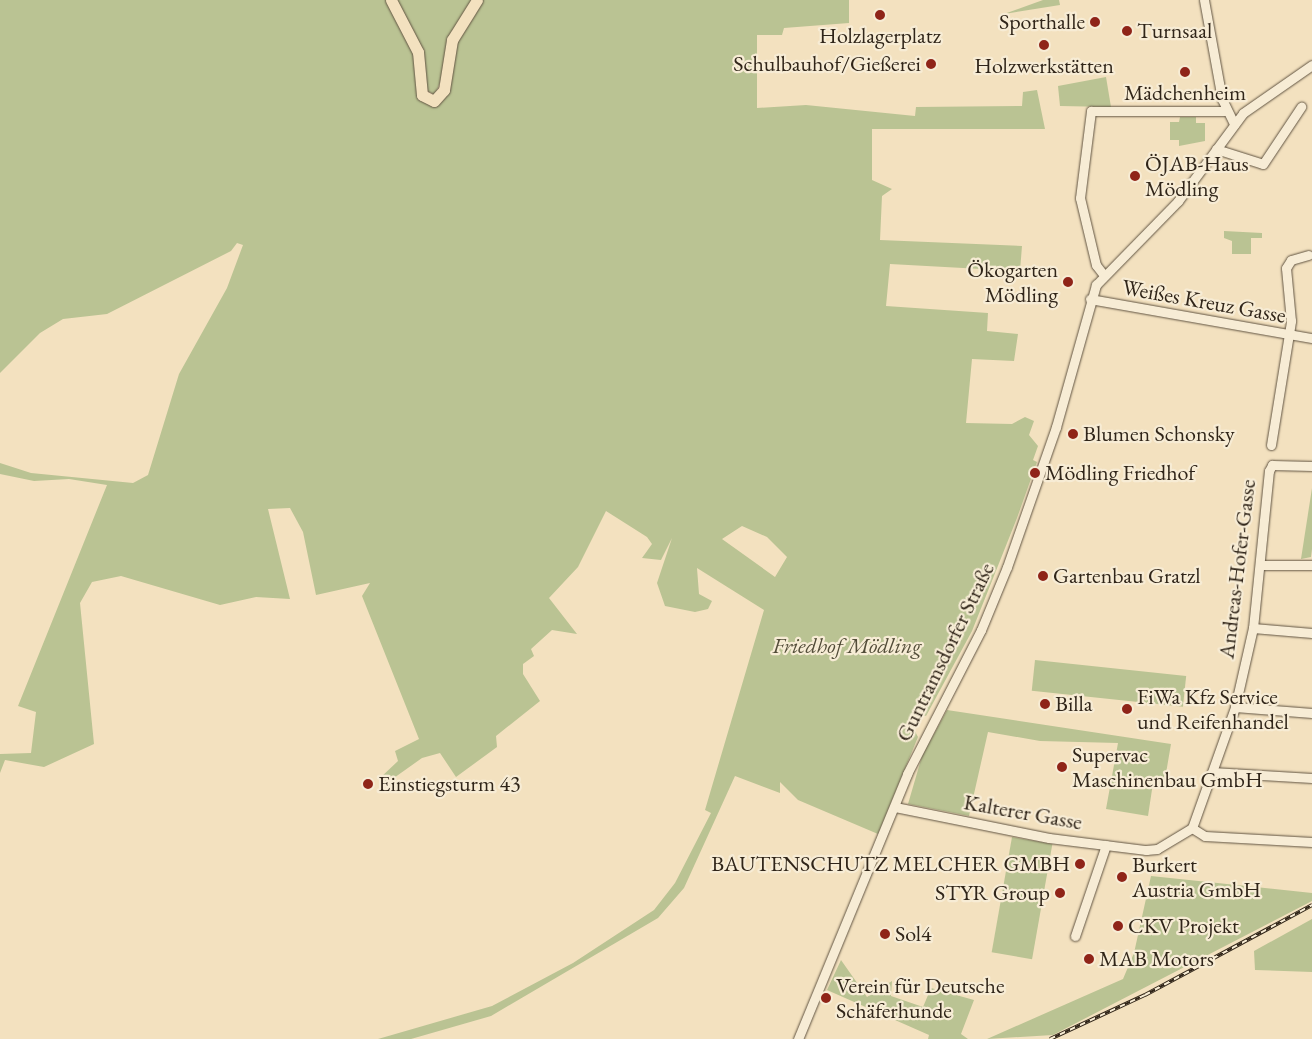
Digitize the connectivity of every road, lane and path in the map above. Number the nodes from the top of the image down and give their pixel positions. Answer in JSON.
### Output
{"nodes":[{"id":1,"x":391,"y":0,"type":"edge"},
{"id":2,"x":477,"y":0,"type":"edge"},
{"id":3,"x":1204,"y":0,"type":"edge"},
{"id":4,"x":1312,"y":66,"type":"edge"},
{"id":5,"x":1300,"y":106,"type":"dead end"},
{"id":6,"x":1225,"y":111,"type":"junction"},
{"id":7,"x":1234,"y":124,"type":"junction"},
{"id":8,"x":1216,"y":149,"type":"junction"},
{"id":9,"x":1308,"y":256,"type":"dead end"},
{"id":10,"x":1103,"y":274,"type":"junction"},
{"id":11,"x":1090,"y":299,"type":"junction"},
{"id":12,"x":1289,"y":336,"type":"junction"},
{"id":13,"x":1312,"y":338,"type":"edge"},
{"id":14,"x":1271,"y":446,"type":"dead end"},
{"id":15,"x":1312,"y":466,"type":"edge"},
{"id":16,"x":1261,"y":565,"type":"junction"},
{"id":17,"x":1312,"y":565,"type":"edge"},
{"id":18,"x":1253,"y":628,"type":"junction"},
{"id":19,"x":1312,"y":634,"type":"edge"},
{"id":20,"x":1235,"y":707,"type":"junction"},
{"id":21,"x":1312,"y":713,"type":"edge"},
{"id":22,"x":1212,"y":772,"type":"junction"},
{"id":23,"x":1312,"y":778,"type":"edge"},
{"id":24,"x":894,"y":807,"type":"junction"},
{"id":25,"x":1192,"y":828,"type":"junction"},
{"id":26,"x":1312,"y":842,"type":"edge"},
{"id":27,"x":1106,"y":845,"type":"junction"},
{"id":28,"x":1075,"y":936,"type":"dead end"},
{"id":29,"x":798,"y":1039,"type":"edge"}],
"edges":[{"from":1,"to":2,"type":"main road"},
{"from":3,"to":6,"type":"street"},
{"from":4,"to":7,"type":"street","name":"Guntramsdorfer Straße"},
{"from":5,"to":8,"type":"street"},
{"from":6,"to":7,"type":"street"},
{"from":6,"to":10,"type":"street"},
{"from":7,"to":8,"type":"street","name":"Guntramsdorfer Straße"},
{"from":8,"to":10,"type":"street","name":"Guntramsdorfer Straße"},
{"from":9,"to":12,"type":"street"},
{"from":10,"to":11,"type":"street","name":"Guntramsdorfer Straße"},
{"from":11,"to":12,"type":"street","name":"Weißes Kreuz Gasse"},
{"from":11,"to":24,"type":"street","name":"Guntramsdorfer Straße"},
{"from":12,"to":13,"type":"street","name":"Weißes Kreuz Gasse"},
{"from":12,"to":14,"type":"street"},
{"from":15,"to":16,"type":"street","name":"Andreas-Hofer-Gasse"},
{"from":16,"to":17,"type":"street"},
{"from":16,"to":18,"type":"street","name":"Andreas-Hofer-Gasse"},
{"from":18,"to":19,"type":"street"},
{"from":18,"to":20,"type":"street","name":"Andreas-Hofer-Gasse"},
{"from":20,"to":21,"type":"street"},
{"from":20,"to":22,"type":"street","name":"Andreas-Hofer-Gasse"},
{"from":22,"to":23,"type":"street"},
{"from":22,"to":25,"type":"street","name":"Andreas-Hofer-Gasse"},
{"from":24,"to":27,"type":"street","name":"Kalterer Gasse"},
{"from":24,"to":29,"type":"street","name":"Guntramsdorfer Straße"},
{"from":25,"to":26,"type":"street"},
{"from":25,"to":27,"type":"street","name":"Kalterer Gasse"},
{"from":27,"to":28,"type":"street"}]}
